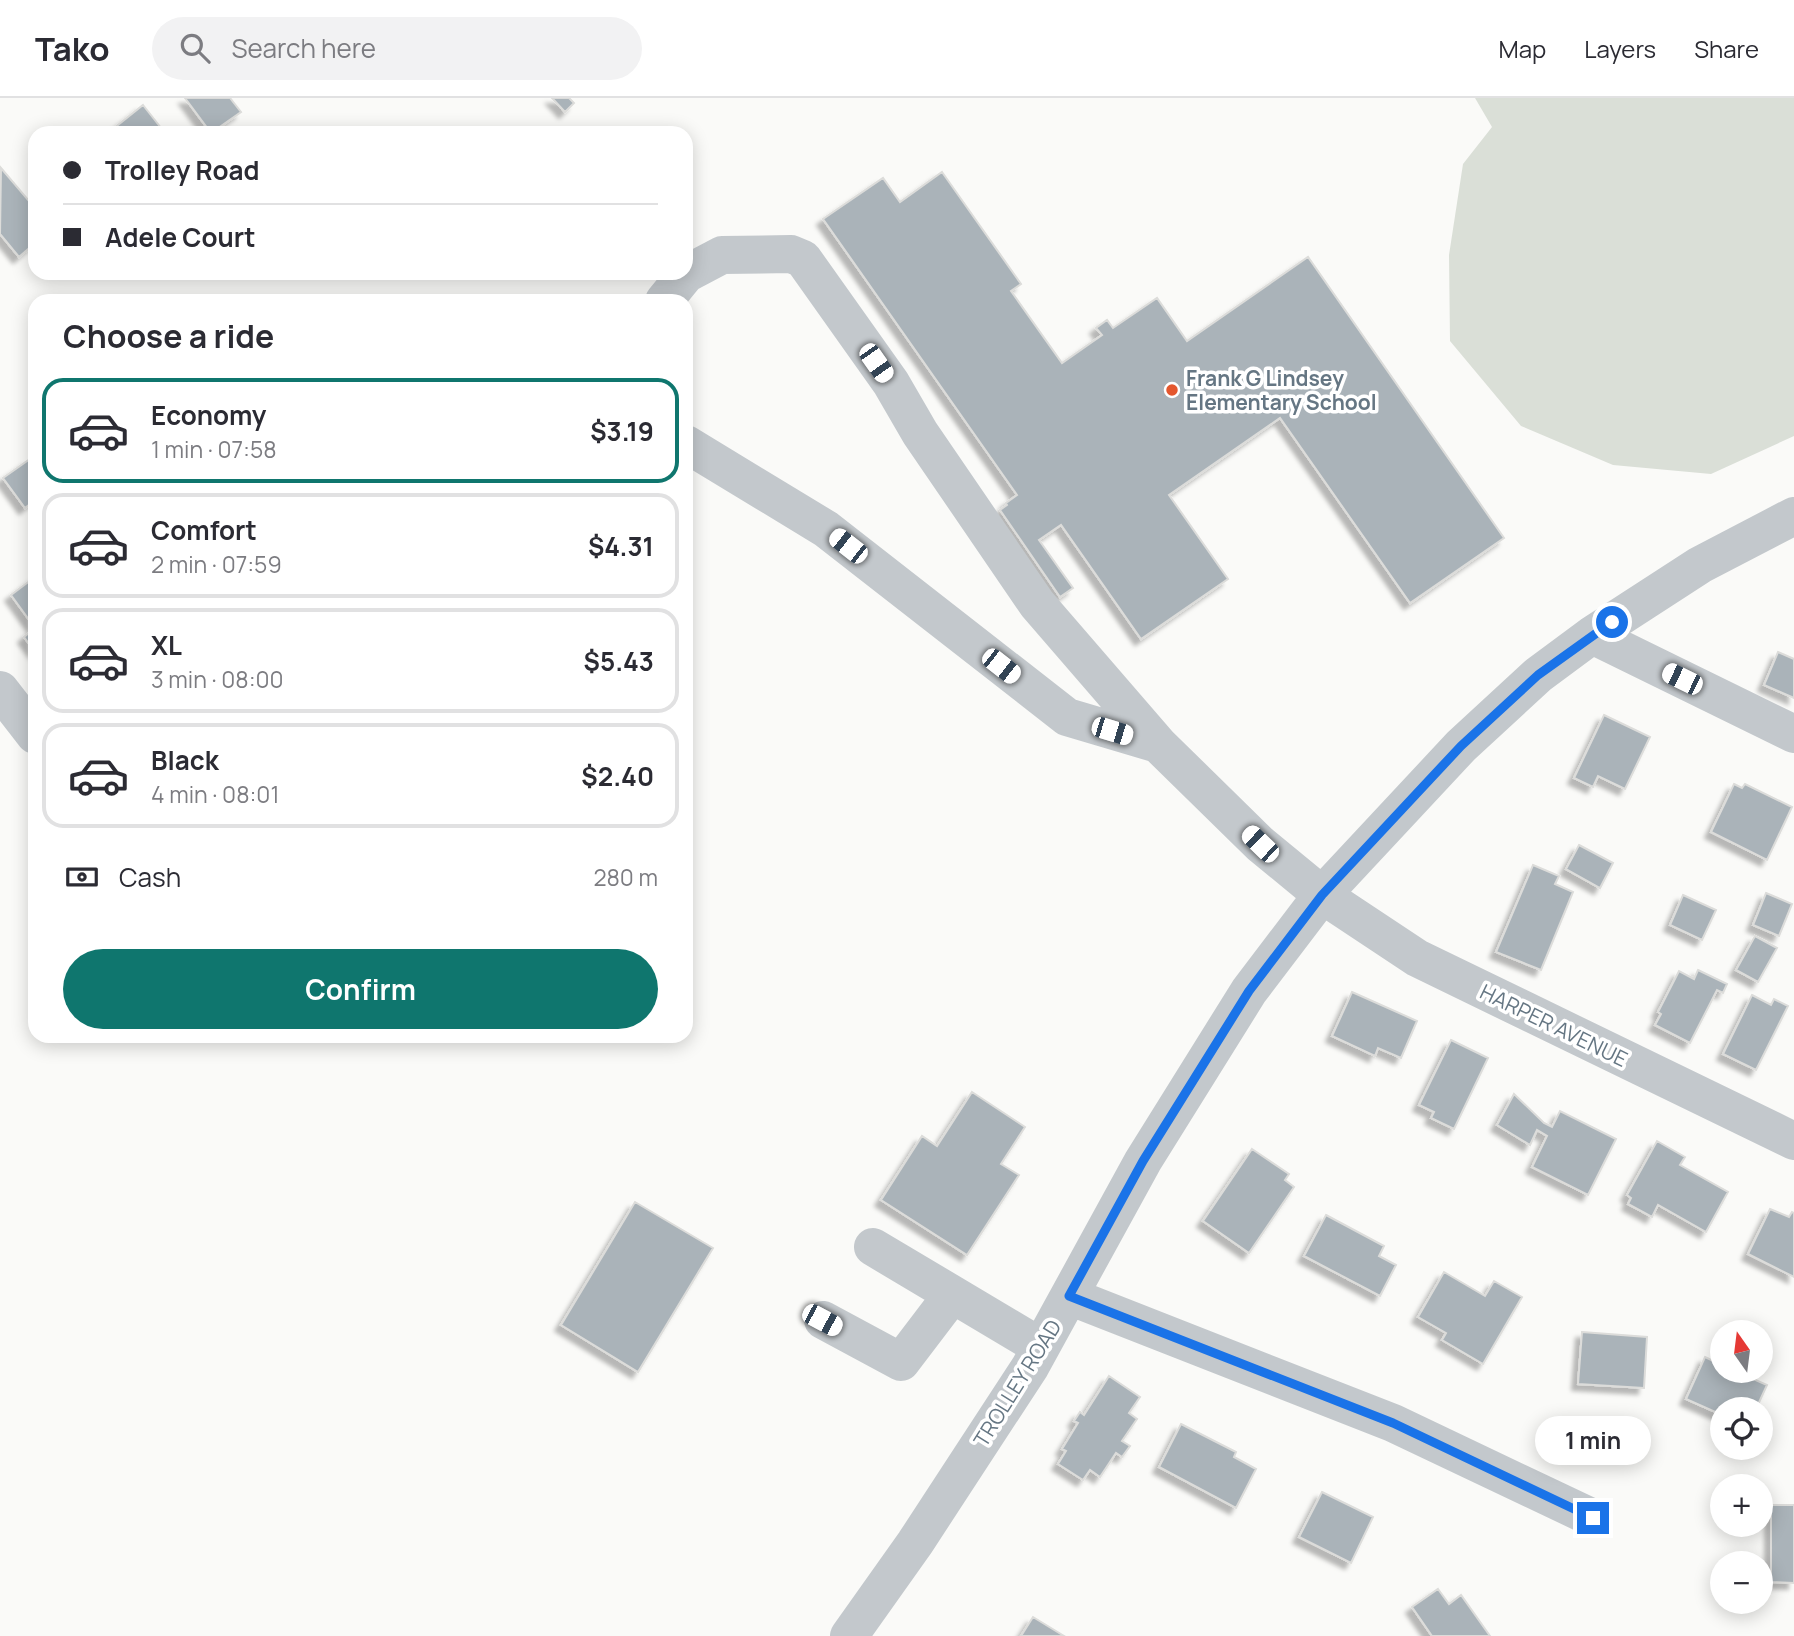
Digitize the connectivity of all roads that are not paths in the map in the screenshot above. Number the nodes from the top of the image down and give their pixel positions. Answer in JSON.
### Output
{"nodes":[{"id":1,"x":693,"y":271,"type":"edge"},
{"id":2,"x":682,"y":280,"type":"edge"},
{"id":3,"x":670,"y":294,"type":"edge"},
{"id":4,"x":693,"y":448,"type":"edge"},
{"id":5,"x":1794,"y":516,"type":"edge"},
{"id":6,"x":1592,"y":635,"type":"junction"},
{"id":7,"x":0,"y":690,"type":"edge"},
{"id":8,"x":28,"y":726,"type":"edge"},
{"id":9,"x":1794,"y":734,"type":"edge"},
{"id":10,"x":1158,"y":744,"type":"junction"},
{"id":11,"x":1322,"y":895,"type":"junction"},
{"id":12,"x":1794,"y":1142,"type":"edge"},
{"id":13,"x":873,"y":1247,"type":"dead end"},
{"id":14,"x":952,"y":1295,"type":"junction"},
{"id":15,"x":1069,"y":1296,"type":"junction"},
{"id":16,"x":822,"y":1320,"type":"dead end"},
{"id":17,"x":1041,"y":1348,"type":"junction"},
{"id":18,"x":1593,"y":1518,"type":"dead end"},
{"id":19,"x":849,"y":1636,"type":"edge"}],
"edges":[{"from":1,"to":10,"type":"street","name":"HARPER AVENUE"},
{"from":2,"to":3,"type":"street","name":"HARPER AVENUE"},
{"from":4,"to":10,"type":"street"},
{"from":5,"to":6,"type":"street","name":"TROLLEY ROAD"},
{"from":6,"to":9,"type":"street"},
{"from":6,"to":11,"type":"street","name":"TROLLEY ROAD"},
{"from":7,"to":8,"type":"street"},
{"from":10,"to":11,"type":"street","name":"HARPER AVENUE"},
{"from":11,"to":12,"type":"street","name":"HARPER AVENUE"},
{"from":11,"to":15,"type":"street","name":"TROLLEY ROAD"},
{"from":13,"to":14,"type":"street"},
{"from":14,"to":16,"type":"street"},
{"from":14,"to":17,"type":"street"},
{"from":15,"to":17,"type":"street","name":"TROLLEY ROAD"},
{"from":15,"to":18,"type":"street"},
{"from":17,"to":19,"type":"street","name":"TROLLEY ROAD"}]}
